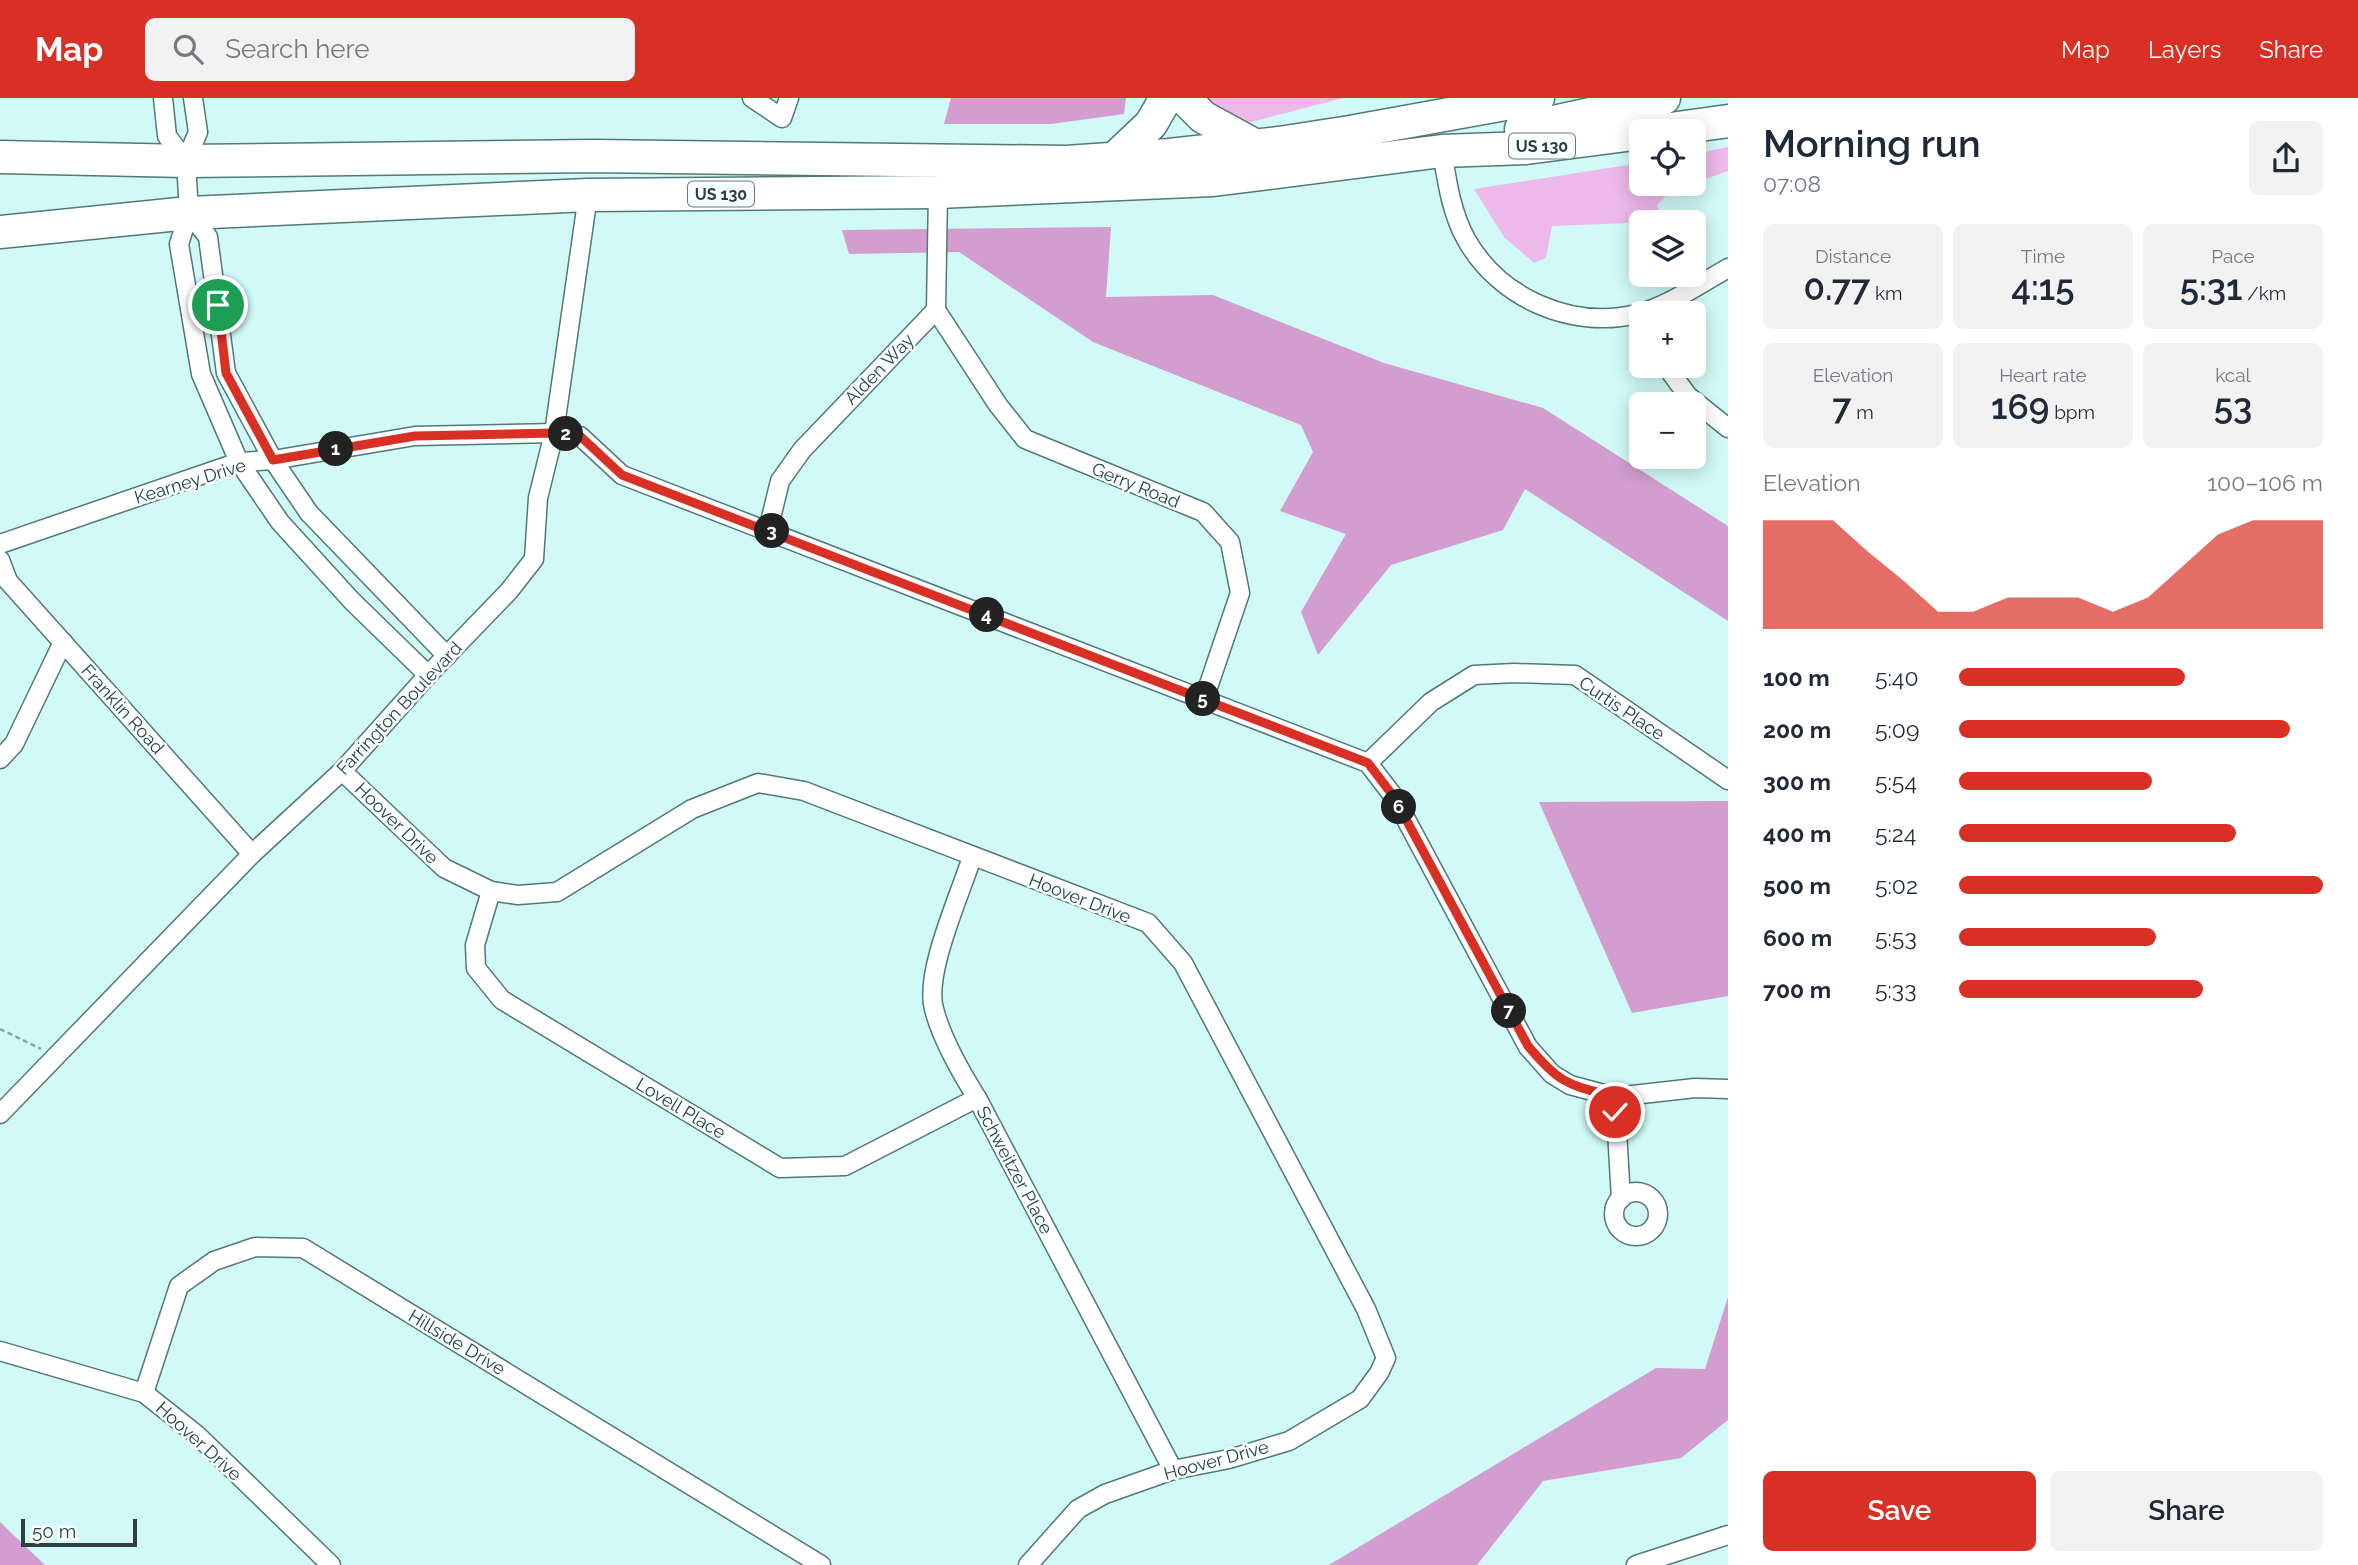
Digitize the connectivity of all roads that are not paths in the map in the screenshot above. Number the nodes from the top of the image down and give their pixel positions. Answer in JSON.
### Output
{"nodes":[{"id":1,"x":163,"y":98,"type":"edge"},
{"id":2,"x":193,"y":98,"type":"edge"},
{"id":3,"x":752,"y":98,"type":"edge"},
{"id":4,"x":789,"y":98,"type":"edge"},
{"id":5,"x":1166,"y":98,"type":"edge"},
{"id":6,"x":1184,"y":98,"type":"edge"},
{"id":7,"x":1463,"y":98,"type":"edge"},
{"id":8,"x":1538,"y":98,"type":"edge"},
{"id":9,"x":1664,"y":98,"type":"edge"},
{"id":10,"x":1728,"y":121,"type":"edge"},
{"id":11,"x":1706,"y":124,"type":"edge"},
{"id":12,"x":1629,"y":135,"type":"edge"},
{"id":13,"x":1268,"y":144,"type":"junction"},
{"id":14,"x":1441,"y":151,"type":"junction"},
{"id":15,"x":0,"y":157,"type":"edge"},
{"id":16,"x":1114,"y":159,"type":"junction"},
{"id":17,"x":186,"y":160,"type":"junction"},
{"id":18,"x":938,"y":192,"type":"junction"},
{"id":19,"x":588,"y":195,"type":"junction"},
{"id":20,"x":189,"y":213,"type":"junction"},
{"id":21,"x":0,"y":232,"type":"edge"},
{"id":22,"x":1728,"y":268,"type":"edge"},
{"id":23,"x":1668,"y":301,"type":"edge"},
{"id":24,"x":936,"y":310,"type":"junction"},
{"id":25,"x":1629,"y":317,"type":"edge"},
{"id":26,"x":1675,"y":378,"type":"edge"},
{"id":27,"x":1728,"y":428,"type":"edge"},
{"id":28,"x":554,"y":433,"type":"junction"},
{"id":29,"x":273,"y":460,"type":"junction"},
{"id":30,"x":239,"y":462,"type":"junction"},
{"id":31,"x":768,"y":530,"type":"junction"},
{"id":32,"x":0,"y":544,"type":"edge"},
{"id":33,"x":0,"y":560,"type":"edge"},
{"id":34,"x":63,"y":642,"type":"junction"},
{"id":35,"x":447,"y":656,"type":"junction"},
{"id":36,"x":428,"y":675,"type":"junction"},
{"id":37,"x":1204,"y":699,"type":"junction"},
{"id":38,"x":0,"y":759,"type":"edge"},
{"id":39,"x":1368,"y":763,"type":"junction"},
{"id":40,"x":342,"y":771,"type":"junction"},
{"id":41,"x":1728,"y":780,"type":"edge"},
{"id":42,"x":252,"y":854,"type":"junction"},
{"id":43,"x":972,"y":857,"type":"junction"},
{"id":44,"x":491,"y":891,"type":"junction"},
{"id":45,"x":1728,"y":1089,"type":"edge"},
{"id":46,"x":1615,"y":1097,"type":"junction"},
{"id":47,"x":976,"y":1098,"type":"junction"},
{"id":48,"x":0,"y":1114,"type":"edge"},
{"id":49,"x":1621,"y":1199,"type":"dead end"},
{"id":50,"x":0,"y":1351,"type":"edge"},
{"id":51,"x":144,"y":1392,"type":"junction"},
{"id":52,"x":1173,"y":1470,"type":"junction"},
{"id":53,"x":1728,"y":1535,"type":"edge"},
{"id":54,"x":331,"y":1565,"type":"edge"},
{"id":55,"x":821,"y":1565,"type":"edge"},
{"id":56,"x":1028,"y":1565,"type":"edge"},
{"id":57,"x":1636,"y":1565,"type":"edge"}],
"edges":[{"from":1,"to":17,"type":"street"},
{"from":2,"to":17,"type":"street"},
{"from":3,"to":4,"type":"street"},
{"from":5,"to":16,"type":"highway"},
{"from":6,"to":13,"type":"highway"},
{"from":7,"to":13,"type":"highway","number":"US 130"},
{"from":8,"to":13,"type":"highway"},
{"from":9,"to":14,"type":"highway"},
{"from":10,"to":11,"type":"highway"},
{"from":12,"to":14,"type":"highway","number":"US 130"},
{"from":13,"to":16,"type":"highway","number":"US 130"},
{"from":14,"to":18,"type":"highway","number":"US 130"},
{"from":14,"to":25,"type":"street"},
{"from":15,"to":17,"type":"highway","number":"US 130"},
{"from":16,"to":17,"type":"highway","number":"US 130"},
{"from":17,"to":20,"type":"street"},
{"from":18,"to":19,"type":"highway","number":"US 130"},
{"from":18,"to":24,"type":"street"},
{"from":19,"to":20,"type":"highway","number":"US 130"},
{"from":19,"to":28,"type":"street","name":"Farrington Boulevard"},
{"from":20,"to":21,"type":"highway","number":"US 130"},
{"from":20,"to":29,"type":"street"},
{"from":20,"to":30,"type":"street"},
{"from":22,"to":23,"type":"street"},
{"from":24,"to":31,"type":"street","name":"Alden Way"},
{"from":24,"to":37,"type":"street","name":"Gerry Road"},
{"from":26,"to":27,"type":"street"},
{"from":28,"to":29,"type":"street","name":"Kearney Drive"},
{"from":28,"to":31,"type":"street","name":"Kearney Drive"},
{"from":28,"to":35,"type":"street","name":"Farrington Boulevard"},
{"from":29,"to":30,"type":"street","name":"Kearney Drive"},
{"from":29,"to":35,"type":"street"},
{"from":30,"to":32,"type":"street","name":"Kearney Drive"},
{"from":30,"to":36,"type":"street"},
{"from":31,"to":37,"type":"street","name":"Kearney Drive"},
{"from":33,"to":34,"type":"street","name":"Franklin Road"},
{"from":34,"to":38,"type":"street"},
{"from":34,"to":42,"type":"street","name":"Franklin Road"},
{"from":35,"to":36,"type":"street","name":"Farrington Boulevard"},
{"from":36,"to":40,"type":"street","name":"Farrington Boulevard"},
{"from":37,"to":39,"type":"street","name":"Kearney Drive"},
{"from":39,"to":41,"type":"street","name":"Curtis Place"},
{"from":39,"to":46,"type":"street"},
{"from":40,"to":42,"type":"street","name":"Farrington Boulevard"},
{"from":40,"to":44,"type":"street","name":"Hoover Drive"},
{"from":42,"to":48,"type":"street","name":"Farrington Boulevard"},
{"from":43,"to":44,"type":"street","name":"Hoover Drive"},
{"from":43,"to":47,"type":"street","name":"Schweitzer Place"},
{"from":43,"to":52,"type":"street","name":"Hoover Drive"},
{"from":44,"to":47,"type":"street","name":"Lovell Place"},
{"from":45,"to":46,"type":"street"},
{"from":46,"to":49,"type":"street"},
{"from":47,"to":52,"type":"street","name":"Schweitzer Place"},
{"from":50,"to":51,"type":"street","name":"Hoover Drive"},
{"from":51,"to":54,"type":"street","name":"Hoover Drive"},
{"from":51,"to":55,"type":"street","name":"Hillside Drive"},
{"from":52,"to":56,"type":"street","name":"Hoover Drive"},
{"from":53,"to":57,"type":"street"}]}
